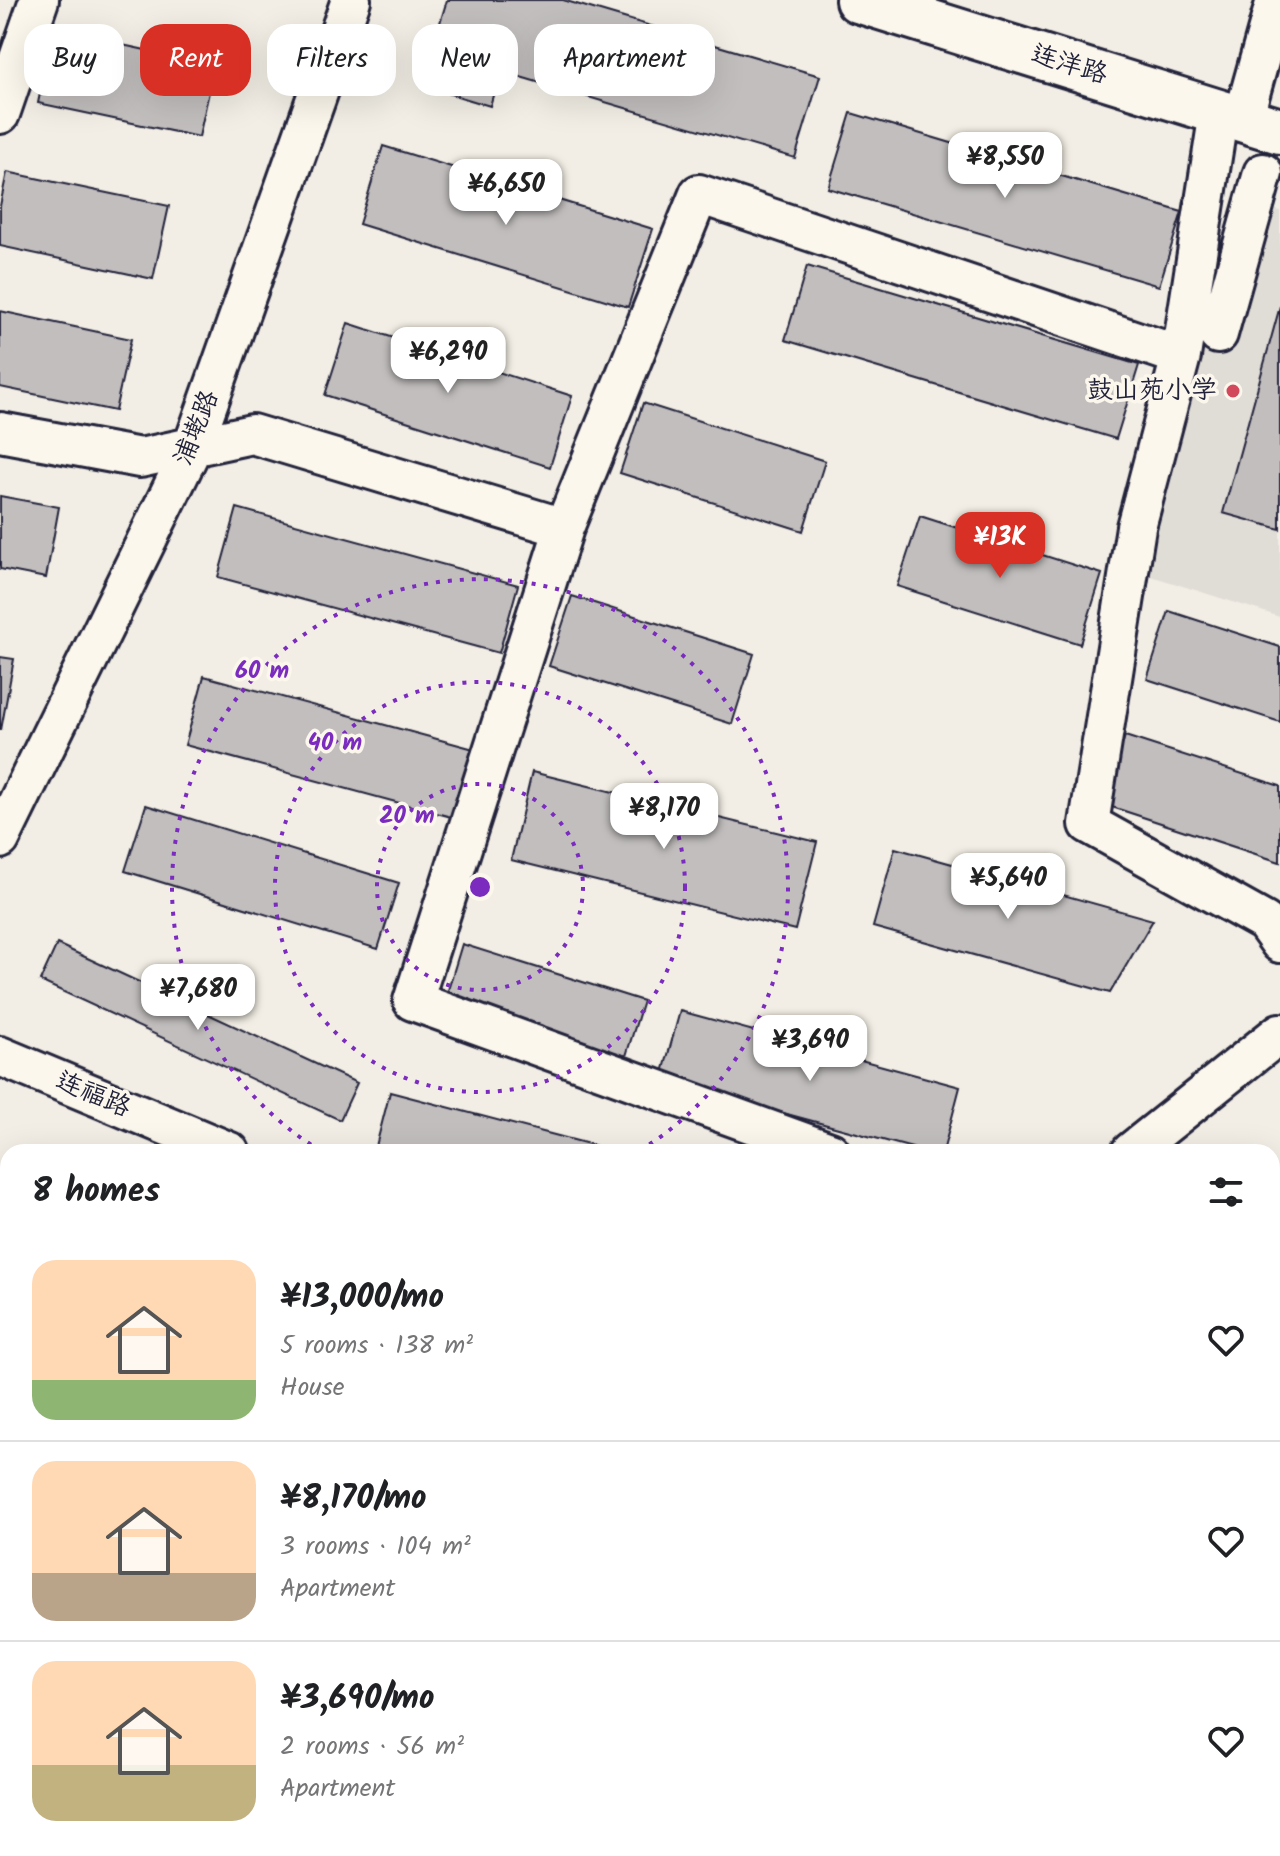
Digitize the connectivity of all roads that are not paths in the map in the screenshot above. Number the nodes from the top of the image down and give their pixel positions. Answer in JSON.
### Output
{"nodes":[{"id":1,"x":39,"y":0,"type":"edge"},
{"id":2,"x":351,"y":0,"type":"edge"},
{"id":3,"x":858,"y":0,"type":"edge"},
{"id":4,"x":1276,"y":0,"type":"edge"},
{"id":5,"x":0,"y":114,"type":"edge"},
{"id":6,"x":1247,"y":120,"type":"edge"},
{"id":7,"x":1263,"y":173,"type":"dead end"},
{"id":8,"x":1218,"y":334,"type":"dead end"},
{"id":9,"x":1181,"y":356,"type":"junction"},
{"id":10,"x":0,"y":432,"type":"edge"},
{"id":11,"x":193,"y":446,"type":"junction"},
{"id":12,"x":564,"y":528,"type":"junction"},
{"id":13,"x":0,"y":839,"type":"edge"},
{"id":14,"x":1280,"y":943,"type":"edge"},
{"id":15,"x":1280,"y":1033,"type":"edge"},
{"id":16,"x":0,"y":1056,"type":"edge"},
{"id":17,"x":211,"y":1144,"type":"edge"},
{"id":18,"x":808,"y":1144,"type":"edge"},
{"id":19,"x":1141,"y":1144,"type":"edge"}],
"edges":[{"from":1,"to":5,"type":"street"},
{"from":2,"to":11,"type":"street","name":"浦墘路"},
{"from":3,"to":6,"type":"main road","name":"连洋路"},
{"from":4,"to":6,"type":"street"},
{"from":6,"to":9,"type":"street"},
{"from":7,"to":8,"type":"street"},
{"from":9,"to":12,"type":"street"},
{"from":9,"to":14,"type":"street"},
{"from":10,"to":11,"type":"street"},
{"from":11,"to":12,"type":"street"},
{"from":11,"to":13,"type":"street","name":"浦墘路"},
{"from":12,"to":18,"type":"street"},
{"from":15,"to":19,"type":"street"},
{"from":16,"to":17,"type":"street","name":"连福路"}]}
